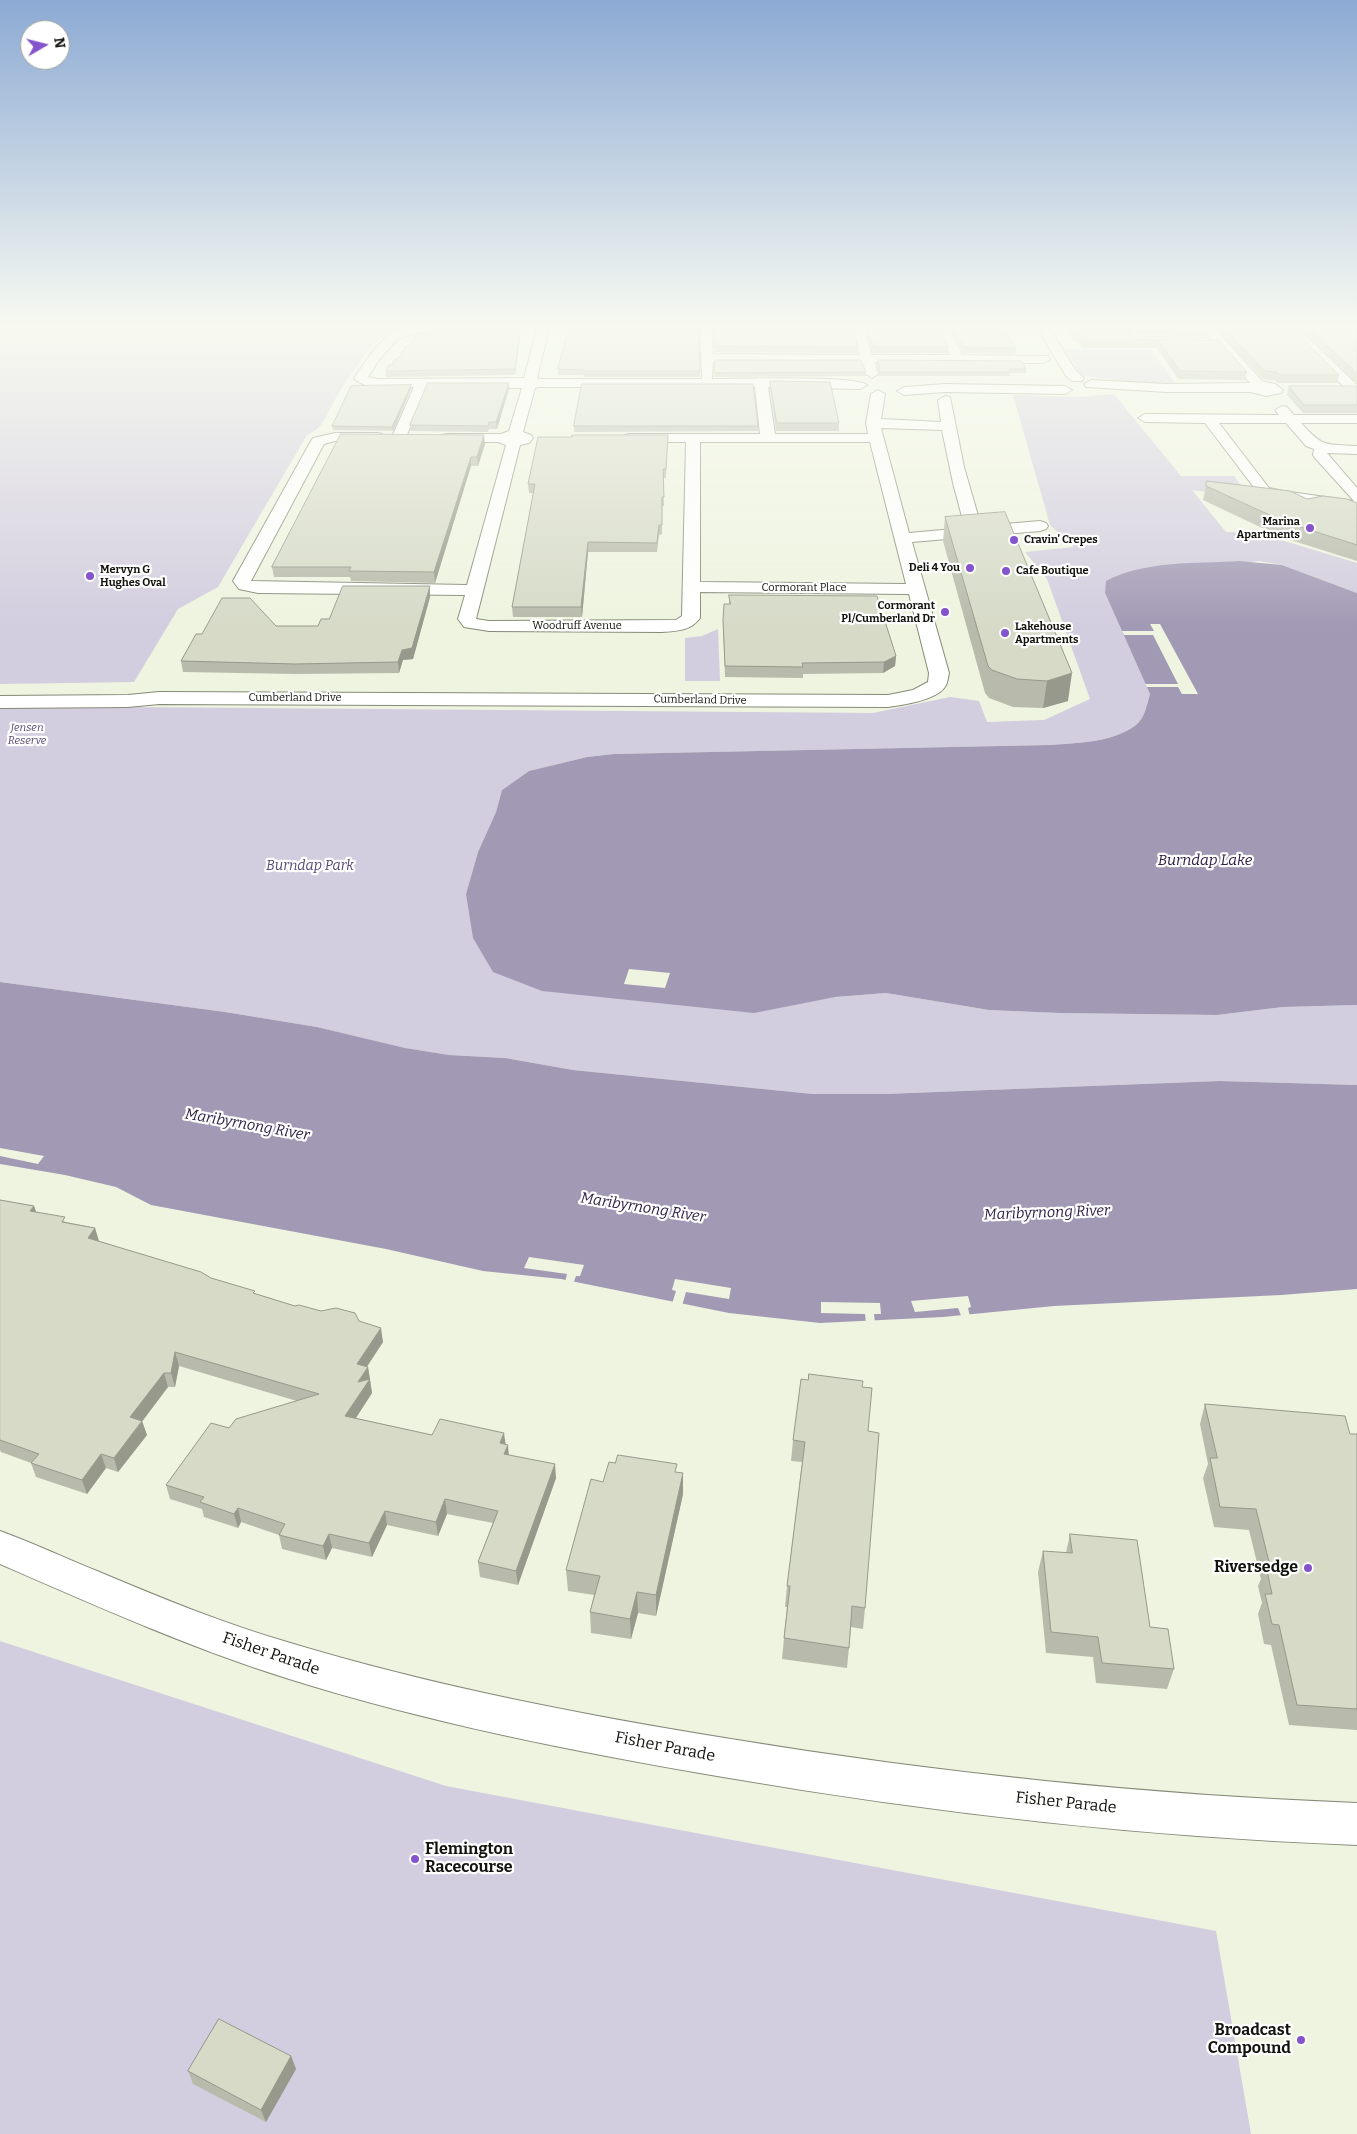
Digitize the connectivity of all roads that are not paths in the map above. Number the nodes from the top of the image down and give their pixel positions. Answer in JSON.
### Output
{"nodes":[{"id":1,"x":403,"y":429,"type":"edge"},
{"id":2,"x":521,"y":429,"type":"edge"},
{"id":3,"x":767,"y":429,"type":"edge"},
{"id":4,"x":910,"y":429,"type":"edge"},
{"id":5,"x":949,"y":429,"type":"edge"},
{"id":6,"x":1217,"y":429,"type":"edge"},
{"id":7,"x":1298,"y":429,"type":"edge"},
{"id":8,"x":874,"y":431,"type":"junction"},
{"id":9,"x":399,"y":438,"type":"junction"},
{"id":10,"x":418,"y":438,"type":"edge"},
{"id":11,"x":436,"y":438,"type":"edge"},
{"id":12,"x":519,"y":438,"type":"junction"},
{"id":13,"x":614,"y":438,"type":"edge"},
{"id":14,"x":693,"y":438,"type":"junction"},
{"id":15,"x":768,"y":438,"type":"junction"},
{"id":16,"x":1324,"y":448,"type":"junction"},
{"id":17,"x":1357,"y":450,"type":"edge"},
{"id":18,"x":1357,"y":497,"type":"edge"},
{"id":19,"x":1357,"y":506,"type":"edge"},
{"id":20,"x":1040,"y":526,"type":"dead end"},
{"id":21,"x":975,"y":532,"type":"junction"},
{"id":22,"x":903,"y":538,"type":"junction"},
{"id":23,"x":692,"y":587,"type":"junction"},
{"id":24,"x":916,"y":589,"type":"junction"},
{"id":25,"x":474,"y":590,"type":"junction"},
{"id":26,"x":0,"y":691,"type":"edge"},
{"id":27,"x":160,"y":698,"type":"junction"},
{"id":28,"x":0,"y":702,"type":"edge"},
{"id":29,"x":0,"y":1547,"type":"edge"},
{"id":30,"x":1357,"y":1824,"type":"edge"}],
"edges":[{"from":1,"to":9,"type":"street"},
{"from":2,"to":12,"type":"street","name":"Woodruff Avenue"},
{"from":3,"to":15,"type":"street"},
{"from":4,"to":8,"type":"street"},
{"from":5,"to":21,"type":"street"},
{"from":6,"to":19,"type":"street"},
{"from":7,"to":16,"type":"street"},
{"from":8,"to":15,"type":"street"},
{"from":8,"to":22,"type":"street","name":"Cumberland Drive"},
{"from":9,"to":10,"type":"street"},
{"from":9,"to":25,"type":"street"},
{"from":11,"to":12,"type":"street"},
{"from":12,"to":25,"type":"street","name":"Woodruff Avenue"},
{"from":13,"to":14,"type":"street"},
{"from":14,"to":15,"type":"street"},
{"from":14,"to":23,"type":"street","name":"Woodruff Avenue"},
{"from":16,"to":17,"type":"street"},
{"from":16,"to":18,"type":"street"},
{"from":20,"to":21,"type":"street"},
{"from":21,"to":22,"type":"street"},
{"from":22,"to":24,"type":"street","name":"Cumberland Drive"},
{"from":23,"to":24,"type":"street","name":"Cormorant Place"},
{"from":23,"to":25,"type":"street","name":"Woodruff Avenue"},
{"from":24,"to":27,"type":"street","name":"Cumberland Drive"},
{"from":26,"to":27,"type":"street","name":"Cumberland Drive"},
{"from":27,"to":28,"type":"street","name":"Cumberland Drive"},
{"from":29,"to":30,"type":"street","name":"Fisher Parade"}]}
